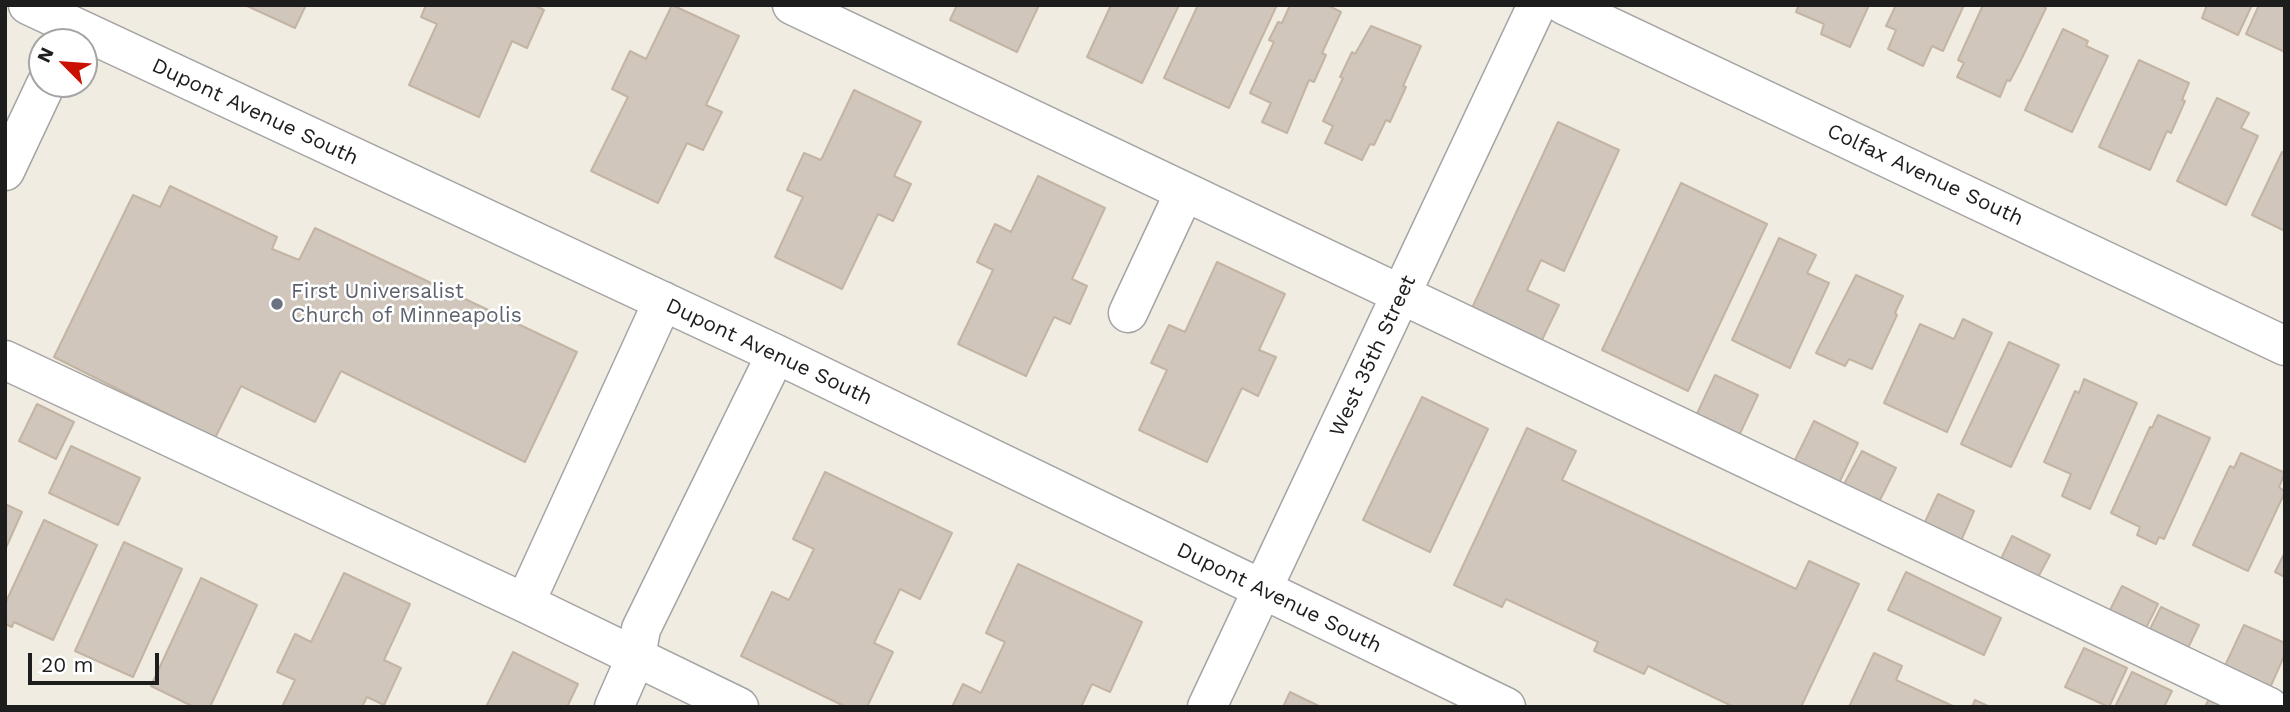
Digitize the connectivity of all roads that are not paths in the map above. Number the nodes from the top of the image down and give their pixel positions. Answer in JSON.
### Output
{"nodes":[{"id":1,"x":28,"y":5,"type":"edge"},
{"id":2,"x":792,"y":5,"type":"edge"},
{"id":3,"x":1537,"y":5,"type":"edge"},
{"id":4,"x":1564,"y":5,"type":"edge"},
{"id":5,"x":74,"y":25,"type":"edge"},
{"id":6,"x":39,"y":98,"type":"edge"},
{"id":7,"x":5,"y":171,"type":"edge"},
{"id":8,"x":1184,"y":193,"type":"junction"},
{"id":9,"x":1402,"y":294,"type":"junction"},
{"id":10,"x":663,"y":301,"type":"junction"},
{"id":11,"x":1128,"y":313,"type":"dead end"},
{"id":12,"x":2285,"y":345,"type":"edge"},
{"id":13,"x":776,"y":354,"type":"junction"},
{"id":14,"x":5,"y":360,"type":"edge"},
{"id":15,"x":1262,"y":590,"type":"junction"},
{"id":16,"x":525,"y":603,"type":"junction"},
{"id":17,"x":636,"y":657,"type":"junction"},
{"id":18,"x":614,"y":707,"type":"edge"},
{"id":19,"x":738,"y":707,"type":"edge"},
{"id":20,"x":1208,"y":707,"type":"edge"},
{"id":21,"x":1506,"y":707,"type":"edge"},
{"id":22,"x":2269,"y":707,"type":"edge"}],
"edges":[{"from":1,"to":5,"type":"street","name":"Dupont Avenue South"},
{"from":2,"to":8,"type":"street"},
{"from":3,"to":9,"type":"street","name":"West 35th Street"},
{"from":4,"to":12,"type":"street","name":"Colfax Avenue South"},
{"from":5,"to":10,"type":"street","name":"Dupont Avenue South"},
{"from":6,"to":7,"type":"street"},
{"from":8,"to":9,"type":"street"},
{"from":8,"to":11,"type":"street"},
{"from":9,"to":15,"type":"street","name":"West 35th Street"},
{"from":9,"to":22,"type":"street"},
{"from":10,"to":13,"type":"street","name":"Dupont Avenue South"},
{"from":10,"to":16,"type":"street"},
{"from":13,"to":15,"type":"street","name":"Dupont Avenue South"},
{"from":13,"to":17,"type":"street"},
{"from":14,"to":16,"type":"street"},
{"from":15,"to":20,"type":"street","name":"West 35th Street"},
{"from":15,"to":21,"type":"street","name":"Dupont Avenue South"},
{"from":16,"to":17,"type":"street"},
{"from":17,"to":18,"type":"street"},
{"from":17,"to":19,"type":"street"}]}
